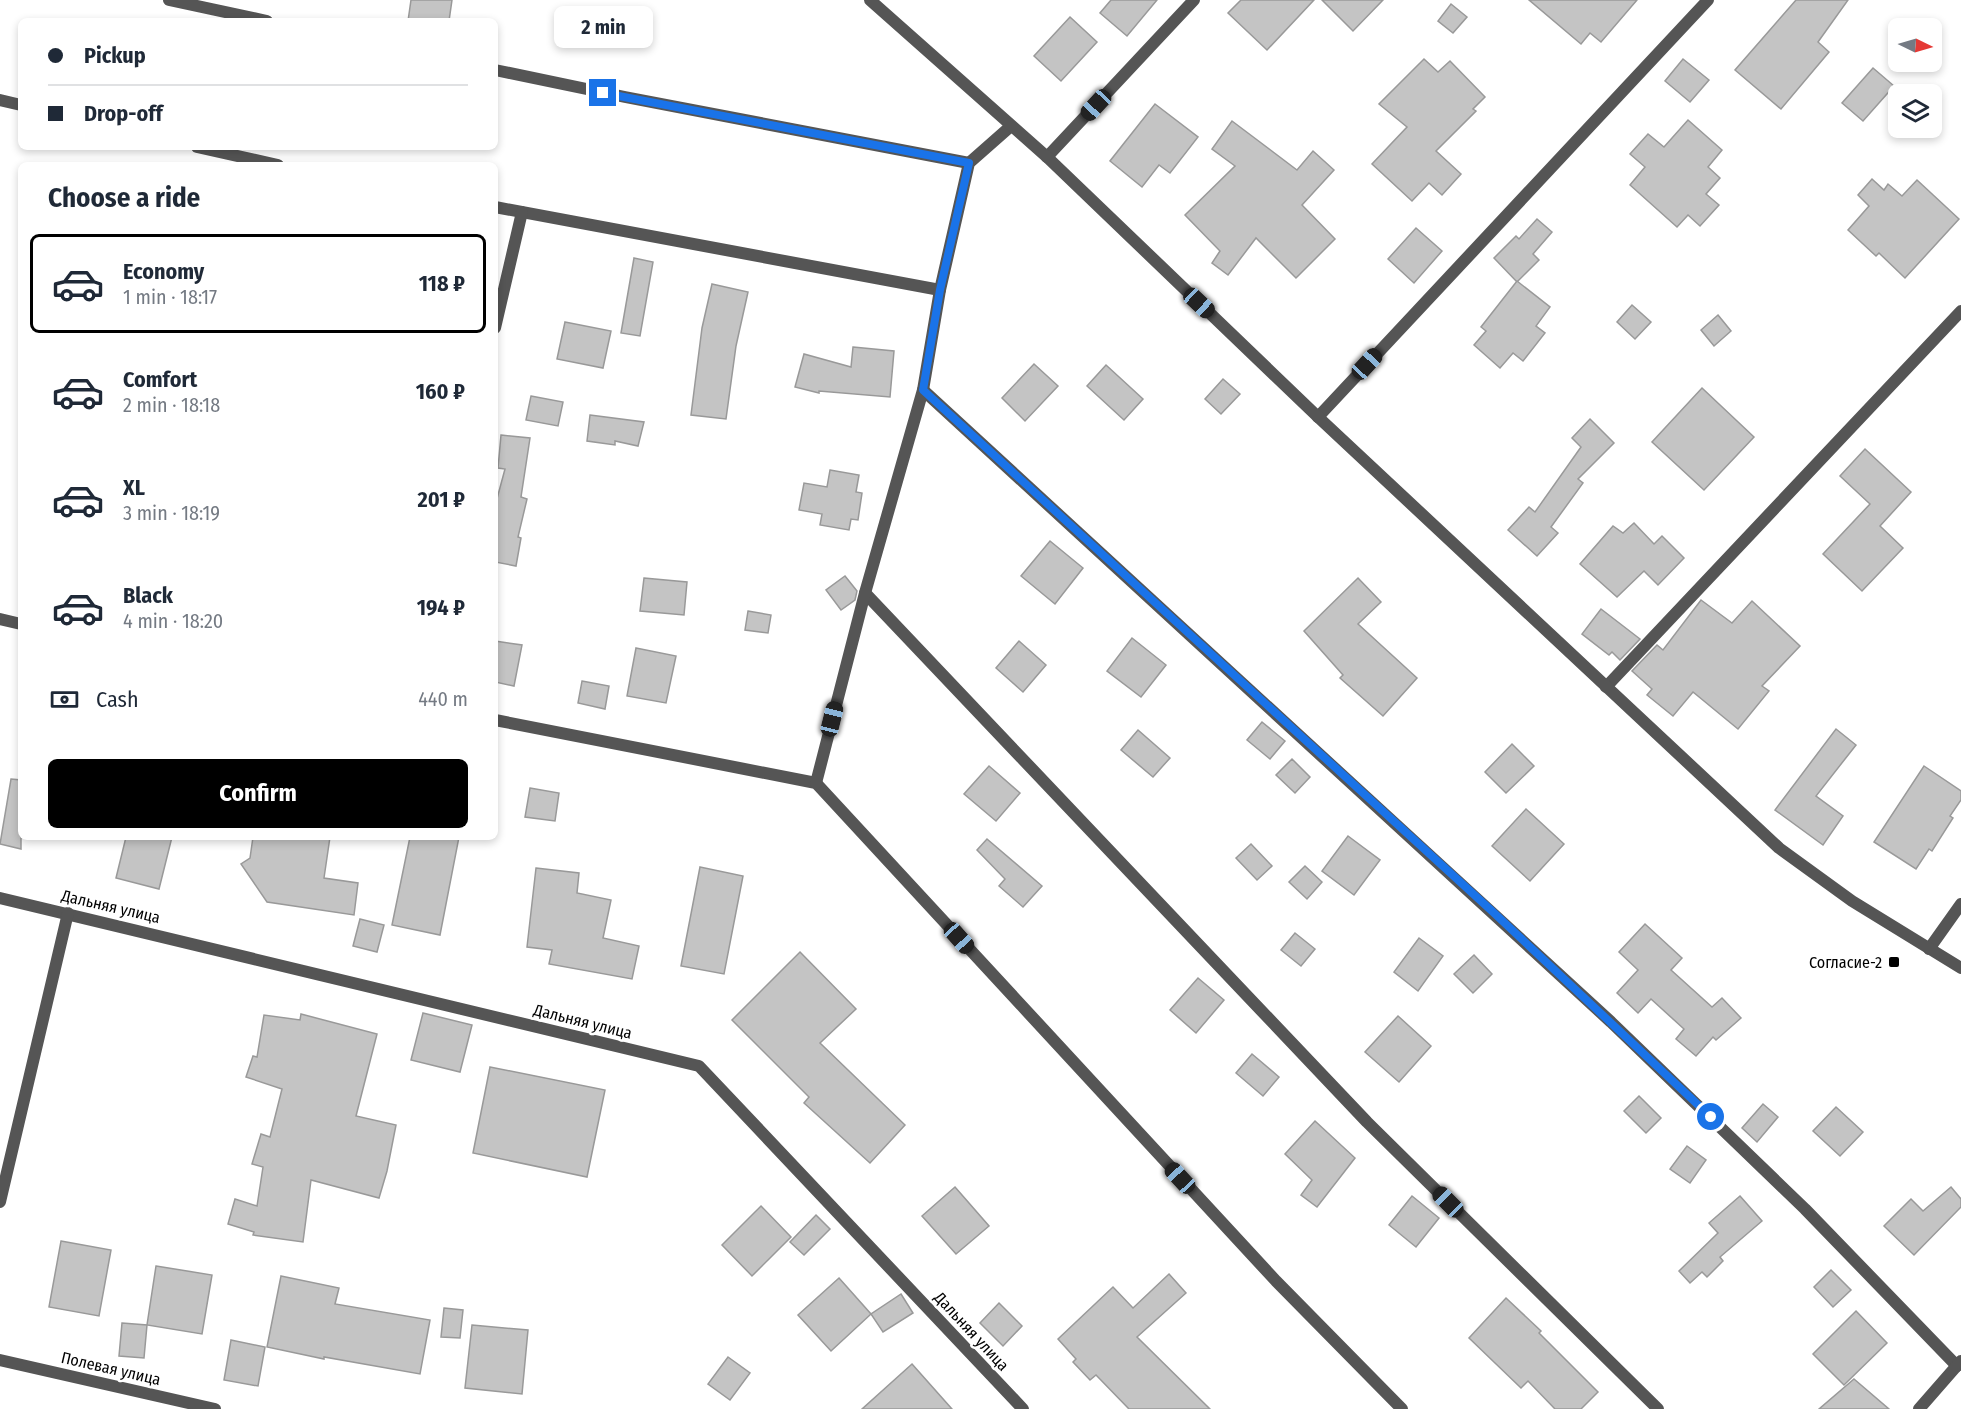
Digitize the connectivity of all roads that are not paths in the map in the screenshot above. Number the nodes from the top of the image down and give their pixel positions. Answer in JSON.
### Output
{"nodes":[{"id":1,"x":169,"y":0,"type":"edge"},
{"id":2,"x":870,"y":0,"type":"edge"},
{"id":3,"x":1194,"y":0,"type":"edge"},
{"id":4,"x":1708,"y":0,"type":"edge"},
{"id":5,"x":253,"y":18,"type":"edge"},
{"id":6,"x":498,"y":71,"type":"edge"},
{"id":7,"x":0,"y":100,"type":"edge"},
{"id":8,"x":18,"y":104,"type":"edge"},
{"id":9,"x":1011,"y":126,"type":"junction"},
{"id":10,"x":207,"y":150,"type":"edge"},
{"id":11,"x":1047,"y":157,"type":"junction"},
{"id":12,"x":249,"y":162,"type":"edge"},
{"id":13,"x":969,"y":163,"type":"junction"},
{"id":14,"x":498,"y":208,"type":"edge"},
{"id":15,"x":522,"y":212,"type":"junction"},
{"id":16,"x":940,"y":290,"type":"junction"},
{"id":17,"x":1961,"y":311,"type":"edge"},
{"id":18,"x":498,"y":315,"type":"edge"},
{"id":19,"x":923,"y":390,"type":"junction"},
{"id":20,"x":1318,"y":417,"type":"junction"},
{"id":21,"x":865,"y":593,"type":"junction"},
{"id":22,"x":0,"y":619,"type":"edge"},
{"id":23,"x":18,"y":623,"type":"edge"},
{"id":24,"x":1606,"y":687,"type":"junction"},
{"id":25,"x":498,"y":721,"type":"edge"},
{"id":26,"x":816,"y":783,"type":"junction"},
{"id":27,"x":0,"y":898,"type":"edge"},
{"id":28,"x":1961,"y":904,"type":"edge"},
{"id":29,"x":68,"y":913,"type":"junction"},
{"id":30,"x":1929,"y":949,"type":"junction"},
{"id":31,"x":1961,"y":968,"type":"edge"},
{"id":32,"x":0,"y":1202,"type":"edge"},
{"id":33,"x":0,"y":1359,"type":"edge"},
{"id":34,"x":1959,"y":1364,"type":"edge"},
{"id":35,"x":215,"y":1409,"type":"edge"},
{"id":36,"x":1023,"y":1409,"type":"edge"},
{"id":37,"x":1402,"y":1409,"type":"edge"},
{"id":38,"x":1658,"y":1409,"type":"edge"},
{"id":39,"x":1919,"y":1409,"type":"edge"}],
"edges":[{"from":1,"to":5,"type":"street"},
{"from":2,"to":9,"type":"street"},
{"from":3,"to":11,"type":"street"},
{"from":4,"to":20,"type":"street"},
{"from":6,"to":13,"type":"street"},
{"from":7,"to":8,"type":"street"},
{"from":9,"to":11,"type":"street"},
{"from":9,"to":13,"type":"street"},
{"from":10,"to":12,"type":"street"},
{"from":11,"to":20,"type":"street"},
{"from":13,"to":16,"type":"street"},
{"from":14,"to":15,"type":"street"},
{"from":15,"to":16,"type":"street"},
{"from":15,"to":18,"type":"street"},
{"from":16,"to":19,"type":"street"},
{"from":17,"to":24,"type":"street"},
{"from":19,"to":21,"type":"street"},
{"from":19,"to":34,"type":"street"},
{"from":20,"to":24,"type":"street"},
{"from":21,"to":26,"type":"street"},
{"from":21,"to":38,"type":"street"},
{"from":22,"to":23,"type":"street"},
{"from":24,"to":30,"type":"street"},
{"from":25,"to":26,"type":"street"},
{"from":26,"to":37,"type":"street"},
{"from":27,"to":29,"type":"street","name":"Дальняя улица"},
{"from":28,"to":30,"type":"street"},
{"from":29,"to":32,"type":"street"},
{"from":29,"to":36,"type":"street","name":"Дальняя улица"},
{"from":30,"to":31,"type":"street"},
{"from":33,"to":35,"type":"street","name":"Полевая улица"},
{"from":34,"to":39,"type":"street"}]}
